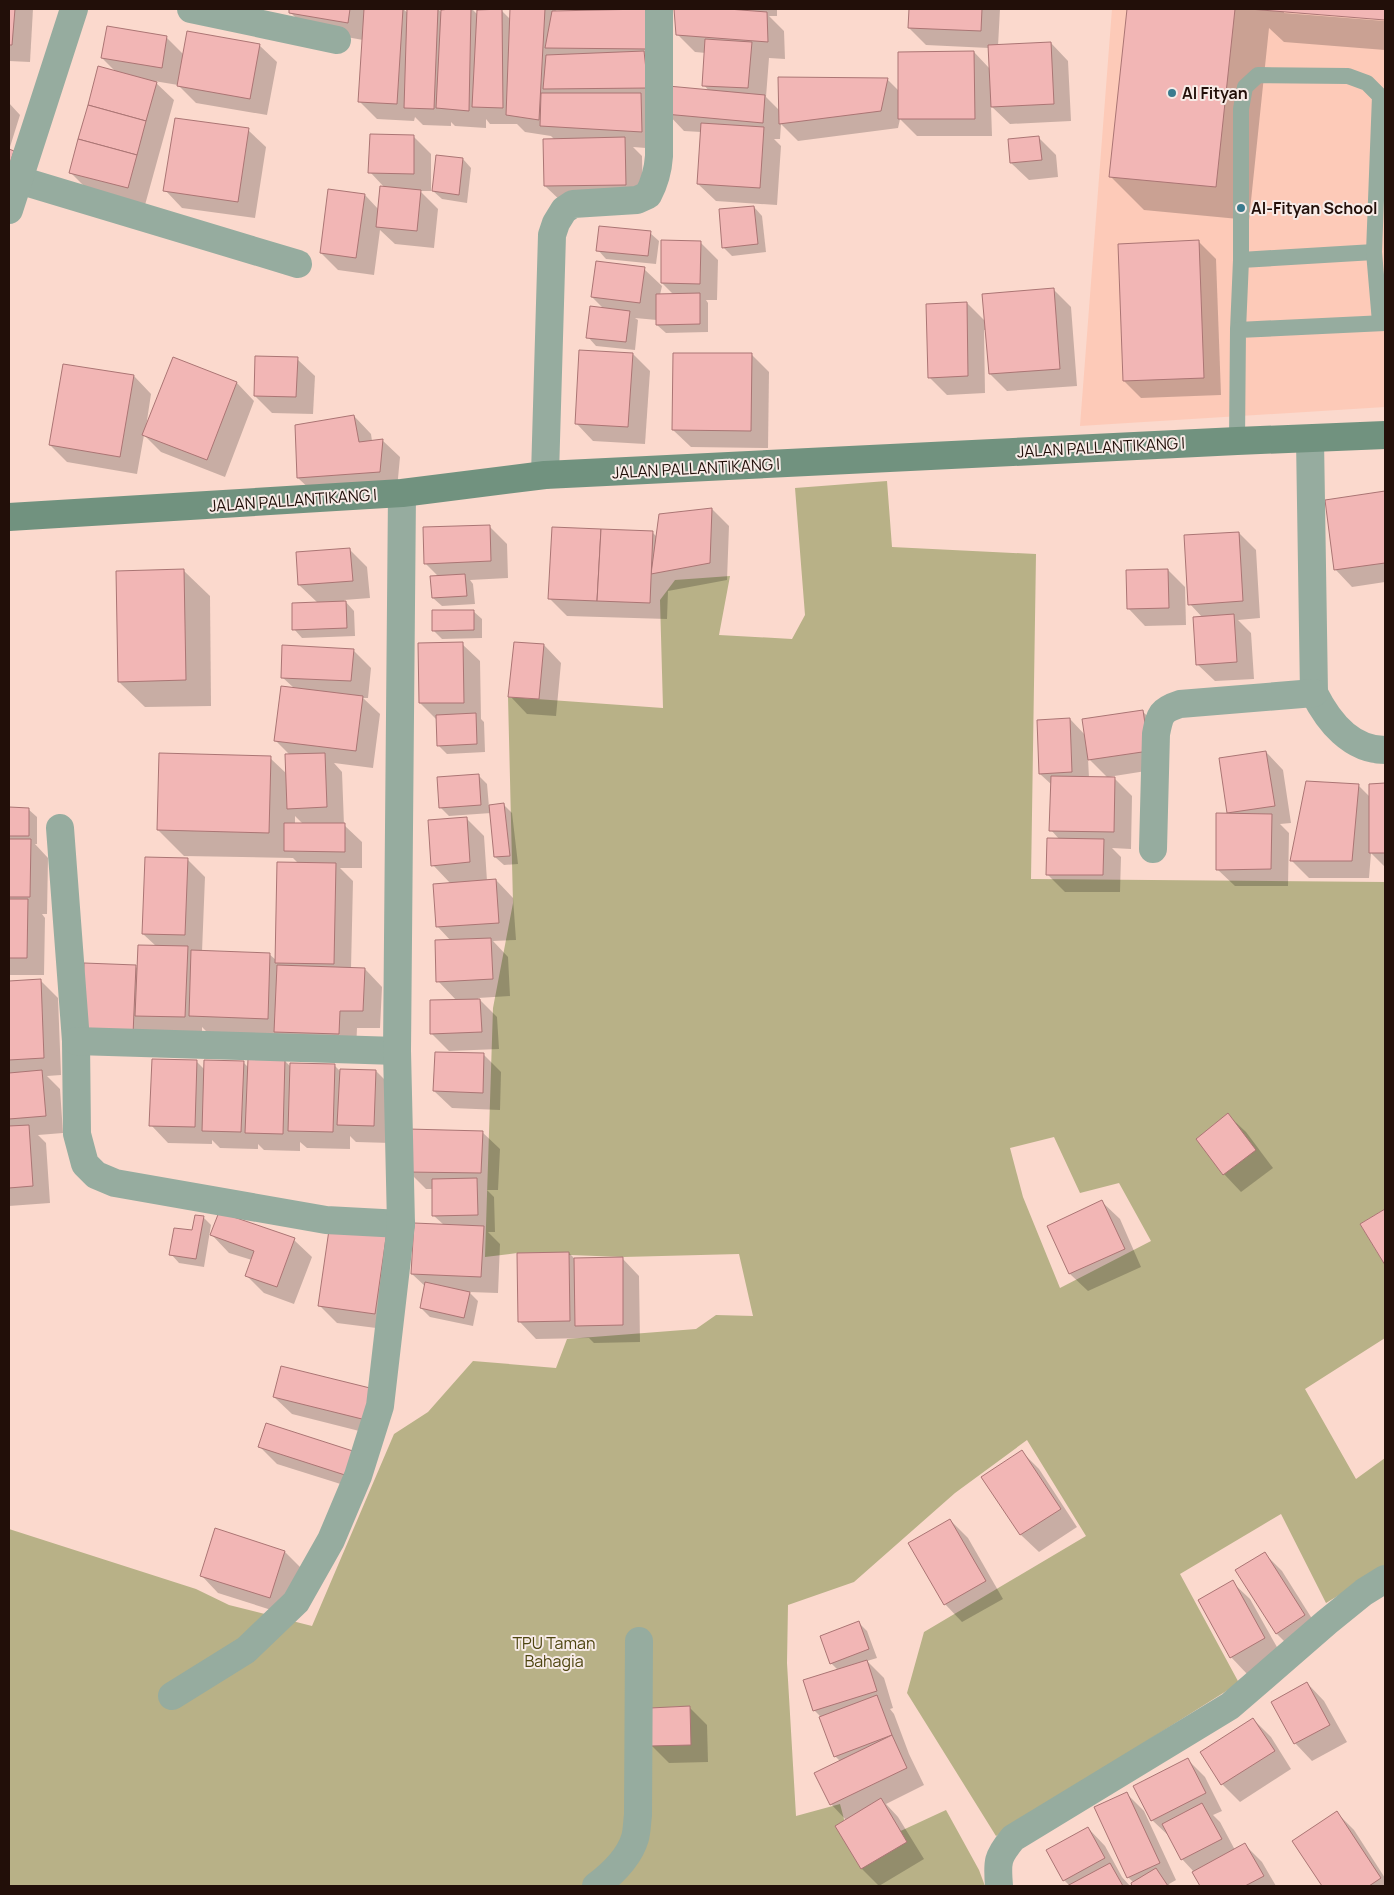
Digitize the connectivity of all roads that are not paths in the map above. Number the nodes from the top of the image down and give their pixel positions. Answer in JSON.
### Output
{"nodes":[{"id":1,"x":74,"y":9,"type":"edge"},
{"id":2,"x":190,"y":9,"type":"edge"},
{"id":3,"x":659,"y":9,"type":"edge"},
{"id":4,"x":338,"y":40,"type":"dead end"},
{"id":5,"x":19,"y":180,"type":"junction"},
{"id":6,"x":9,"y":210,"type":"edge"},
{"id":7,"x":1374,"y":252,"type":"junction"},
{"id":8,"x":1240,"y":260,"type":"junction"},
{"id":9,"x":298,"y":264,"type":"dead end"},
{"id":10,"x":1383,"y":322,"type":"edge"},
{"id":11,"x":1238,"y":330,"type":"junction"},
{"id":12,"x":1385,"y":435,"type":"edge"},
{"id":13,"x":1310,"y":439,"type":"junction"},
{"id":14,"x":1237,"y":441,"type":"junction"},
{"id":15,"x":545,"y":475,"type":"junction"},
{"id":16,"x":402,"y":493,"type":"junction"},
{"id":17,"x":9,"y":518,"type":"edge"},
{"id":18,"x":1314,"y":693,"type":"junction"},
{"id":19,"x":1385,"y":750,"type":"edge"},
{"id":20,"x":60,"y":828,"type":"dead end"},
{"id":21,"x":1153,"y":848,"type":"dead end"},
{"id":22,"x":76,"y":1040,"type":"junction"},
{"id":23,"x":397,"y":1051,"type":"junction"},
{"id":24,"x":401,"y":1224,"type":"junction"},
{"id":25,"x":1385,"y":1579,"type":"edge"},
{"id":26,"x":639,"y":1641,"type":"dead end"},
{"id":27,"x":172,"y":1696,"type":"dead end"},
{"id":28,"x":596,"y":1886,"type":"edge"},
{"id":29,"x":999,"y":1886,"type":"edge"}],
"edges":[{"from":1,"to":5,"type":"street"},
{"from":2,"to":4,"type":"street"},
{"from":3,"to":15,"type":"street"},
{"from":5,"to":6,"type":"street"},
{"from":5,"to":9,"type":"street"},
{"from":7,"to":8,"type":"lane"},
{"from":7,"to":8,"type":"lane"},
{"from":7,"to":10,"type":"lane"},
{"from":8,"to":11,"type":"lane"},
{"from":10,"to":11,"type":"lane"},
{"from":11,"to":14,"type":"lane"},
{"from":12,"to":13,"type":"street","name":"JALAN PALLANTIKANG I"},
{"from":13,"to":14,"type":"street","name":"JALAN PALLANTIKANG I"},
{"from":13,"to":18,"type":"street"},
{"from":14,"to":15,"type":"street","name":"JALAN PALLANTIKANG I"},
{"from":15,"to":16,"type":"street","name":"JALAN PALLANTIKANG I"},
{"from":16,"to":17,"type":"street","name":"JALAN PALLANTIKANG I"},
{"from":16,"to":23,"type":"street"},
{"from":18,"to":19,"type":"street"},
{"from":18,"to":21,"type":"street"},
{"from":20,"to":22,"type":"street"},
{"from":22,"to":23,"type":"street"},
{"from":22,"to":24,"type":"street"},
{"from":23,"to":24,"type":"street"},
{"from":24,"to":27,"type":"street"},
{"from":25,"to":29,"type":"street"},
{"from":26,"to":28,"type":"street"}]}
